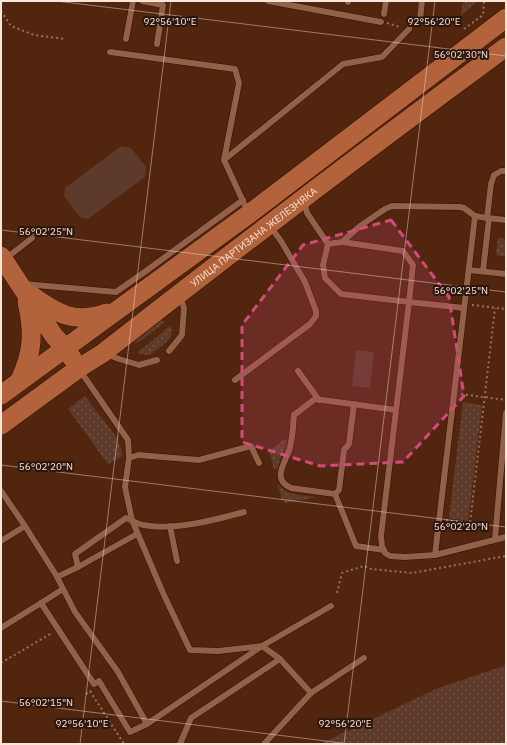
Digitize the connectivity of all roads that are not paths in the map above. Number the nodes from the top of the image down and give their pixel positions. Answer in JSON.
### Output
{"nodes":[{"id":1,"x":133,"y":1,"type":"edge"},
{"id":2,"x":142,"y":1,"type":"edge"},
{"id":3,"x":268,"y":1,"type":"edge"},
{"id":4,"x":386,"y":1,"type":"edge"},
{"id":5,"x":422,"y":1,"type":"edge"},
{"id":6,"x":384,"y":14,"type":"dead end"},
{"id":7,"x":506,"y":18,"type":"edge"},
{"id":8,"x":420,"y":20,"type":"dead end"},
{"id":9,"x":381,"y":22,"type":"road end"},
{"id":10,"x":409,"y":29,"type":"road end"},
{"id":11,"x":126,"y":39,"type":"dead end"},
{"id":12,"x":157,"y":44,"type":"dead end"},
{"id":13,"x":506,"y":47,"type":"edge"},
{"id":14,"x":110,"y":52,"type":"dead end"},
{"id":15,"x":224,"y":160,"type":"junction"},
{"id":16,"x":506,"y":171,"type":"edge"},
{"id":17,"x":303,"y":199,"type":"junction"},
{"id":18,"x":246,"y":207,"type":"junction"},
{"id":19,"x":475,"y":216,"type":"junction"},
{"id":20,"x":488,"y":218,"type":"junction"},
{"id":21,"x":506,"y":220,"type":"edge"},
{"id":22,"x":269,"y":225,"type":"junction"},
{"id":23,"x":32,"y":238,"type":"dead end"},
{"id":24,"x":342,"y":242,"type":"junction"},
{"id":25,"x":328,"y":244,"type":"junction"},
{"id":26,"x":2,"y":258,"type":"edge"},
{"id":27,"x":469,"y":270,"type":"junction"},
{"id":28,"x":483,"y":272,"type":"junction"},
{"id":29,"x":506,"y":274,"type":"edge"},
{"id":30,"x":22,"y":287,"type":"junction"},
{"id":31,"x":180,"y":293,"type":"junction"},
{"id":32,"x":119,"y":302,"type":"junction"},
{"id":33,"x":409,"y":302,"type":"junction"},
{"id":34,"x":464,"y":306,"type":"junction"},
{"id":35,"x":65,"y":348,"type":"junction"},
{"id":36,"x":169,"y":351,"type":"dead end"},
{"id":37,"x":103,"y":353,"type":"junction"},
{"id":38,"x":157,"y":360,"type":"dead end"},
{"id":39,"x":79,"y":368,"type":"junction"},
{"id":40,"x":298,"y":371,"type":"dead end"},
{"id":41,"x":20,"y":380,"type":"junction"},
{"id":42,"x":235,"y":380,"type":"dead end"},
{"id":43,"x":1,"y":395,"type":"edge"},
{"id":44,"x":319,"y":400,"type":"junction"},
{"id":45,"x":354,"y":404,"type":"junction"},
{"id":46,"x":396,"y":410,"type":"junction"},
{"id":47,"x":506,"y":413,"type":"edge"},
{"id":48,"x":1,"y":426,"type":"edge"},
{"id":49,"x":129,"y":458,"type":"junction"},
{"id":50,"x":259,"y":463,"type":"dead end"},
{"id":51,"x":1,"y":491,"type":"edge"},
{"id":52,"x":335,"y":494,"type":"junction"},
{"id":53,"x":244,"y":512,"type":"dead end"},
{"id":54,"x":132,"y":520,"type":"junction"},
{"id":55,"x":25,"y":526,"type":"junction"},
{"id":56,"x":170,"y":526,"type":"junction"},
{"id":57,"x":137,"y":534,"type":"junction"},
{"id":58,"x":506,"y":537,"type":"edge"},
{"id":59,"x":495,"y":539,"type":"junction"},
{"id":60,"x":1,"y":541,"type":"edge"},
{"id":61,"x":384,"y":550,"type":"junction"},
{"id":62,"x":435,"y":555,"type":"junction"},
{"id":63,"x":177,"y":561,"type":"dead end"},
{"id":64,"x":78,"y":567,"type":"junction"},
{"id":65,"x":56,"y":577,"type":"junction"},
{"id":66,"x":63,"y":589,"type":"junction"},
{"id":67,"x":41,"y":603,"type":"junction"},
{"id":68,"x":331,"y":606,"type":"dead end"},
{"id":69,"x":1,"y":628,"type":"edge"},
{"id":70,"x":262,"y":646,"type":"junction"},
{"id":71,"x":364,"y":658,"type":"dead end"},
{"id":72,"x":280,"y":659,"type":"junction"},
{"id":73,"x":311,"y":693,"type":"junction"},
{"id":74,"x":147,"y":724,"type":"junction"},
{"id":75,"x":180,"y":744,"type":"edge"},
{"id":76,"x":264,"y":744,"type":"edge"}],
"edges":[{"from":1,"to":11,"type":"lane"},
{"from":2,"to":12,"type":"lane"},
{"from":3,"to":9,"type":"lane"},
{"from":4,"to":6,"type":"lane"},
{"from":5,"to":8,"type":"lane"},
{"from":7,"to":18,"type":"main road"},
{"from":10,"to":15,"type":"lane"},
{"from":13,"to":17,"type":"main road","name":"УЛИЦА ПАРТИЗАНА ЖЕЛЕЗНЯКА"},
{"from":14,"to":15,"type":"lane"},
{"from":15,"to":18,"type":"lane"},
{"from":16,"to":20,"type":"lane"},
{"from":17,"to":22,"type":"main road","name":"УЛИЦА ПАРТИЗАНА ЖЕЛЕЗНЯКА"},
{"from":17,"to":25,"type":"lane"},
{"from":18,"to":32,"type":"main road"},
{"from":19,"to":20,"type":"lane"},
{"from":19,"to":24,"type":"lane"},
{"from":19,"to":27,"type":"lane"},
{"from":20,"to":21,"type":"lane"},
{"from":20,"to":28,"type":"lane"},
{"from":22,"to":31,"type":"main road","name":"УЛИЦА ПАРТИЗАНА ЖЕЛЕЗНЯКА"},
{"from":22,"to":42,"type":"lane"},
{"from":23,"to":26,"type":"lane"},
{"from":24,"to":25,"type":"lane"},
{"from":24,"to":33,"type":"lane"},
{"from":25,"to":33,"type":"lane"},
{"from":26,"to":30,"type":"main road"},
{"from":27,"to":28,"type":"lane"},
{"from":27,"to":34,"type":"lane"},
{"from":28,"to":29,"type":"lane"},
{"from":30,"to":32,"type":"lane"},
{"from":30,"to":32,"type":"main road"},
{"from":30,"to":35,"type":"main road"},
{"from":30,"to":41,"type":"main road"},
{"from":31,"to":36,"type":"lane"},
{"from":31,"to":37,"type":"main road","name":"УЛИЦА ПАРТИЗАНА ЖЕЛЕЗНЯКА"},
{"from":32,"to":35,"type":"main road"},
{"from":33,"to":34,"type":"lane"},
{"from":33,"to":46,"type":"lane"},
{"from":34,"to":62,"type":"lane"},
{"from":35,"to":39,"type":"main road"},
{"from":35,"to":41,"type":"main road"},
{"from":37,"to":38,"type":"lane"},
{"from":37,"to":39,"type":"main road","name":"УЛИЦА ПАРТИЗАНА ЖЕЛЕЗНЯКА"},
{"from":39,"to":48,"type":"main road","name":"УЛИЦА ПАРТИЗАНА ЖЕЛЕЗНЯКА"},
{"from":39,"to":49,"type":"lane"},
{"from":40,"to":44,"type":"lane"},
{"from":41,"to":43,"type":"main road"},
{"from":44,"to":45,"type":"lane"},
{"from":44,"to":52,"type":"lane"},
{"from":45,"to":46,"type":"lane"},
{"from":45,"to":52,"type":"lane"},
{"from":46,"to":61,"type":"lane"},
{"from":47,"to":59,"type":"lane"},
{"from":49,"to":50,"type":"lane"},
{"from":49,"to":54,"type":"lane"},
{"from":51,"to":55,"type":"lane"},
{"from":52,"to":61,"type":"lane"},
{"from":53,"to":56,"type":"lane"},
{"from":54,"to":56,"type":"lane"},
{"from":54,"to":57,"type":"lane"},
{"from":54,"to":64,"type":"lane"},
{"from":55,"to":60,"type":"lane"},
{"from":55,"to":65,"type":"lane"},
{"from":56,"to":63,"type":"lane"},
{"from":57,"to":64,"type":"lane"},
{"from":57,"to":70,"type":"lane"},
{"from":58,"to":59,"type":"lane"},
{"from":59,"to":62,"type":"lane"},
{"from":61,"to":62,"type":"lane"},
{"from":64,"to":65,"type":"lane"},
{"from":65,"to":66,"type":"lane"},
{"from":66,"to":67,"type":"lane"},
{"from":66,"to":74,"type":"lane"},
{"from":67,"to":69,"type":"lane"},
{"from":67,"to":74,"type":"lane"},
{"from":68,"to":70,"type":"lane"},
{"from":70,"to":72,"type":"lane"},
{"from":70,"to":74,"type":"lane"},
{"from":71,"to":73,"type":"lane"},
{"from":72,"to":73,"type":"lane"},
{"from":72,"to":75,"type":"lane"},
{"from":73,"to":76,"type":"lane"}]}
